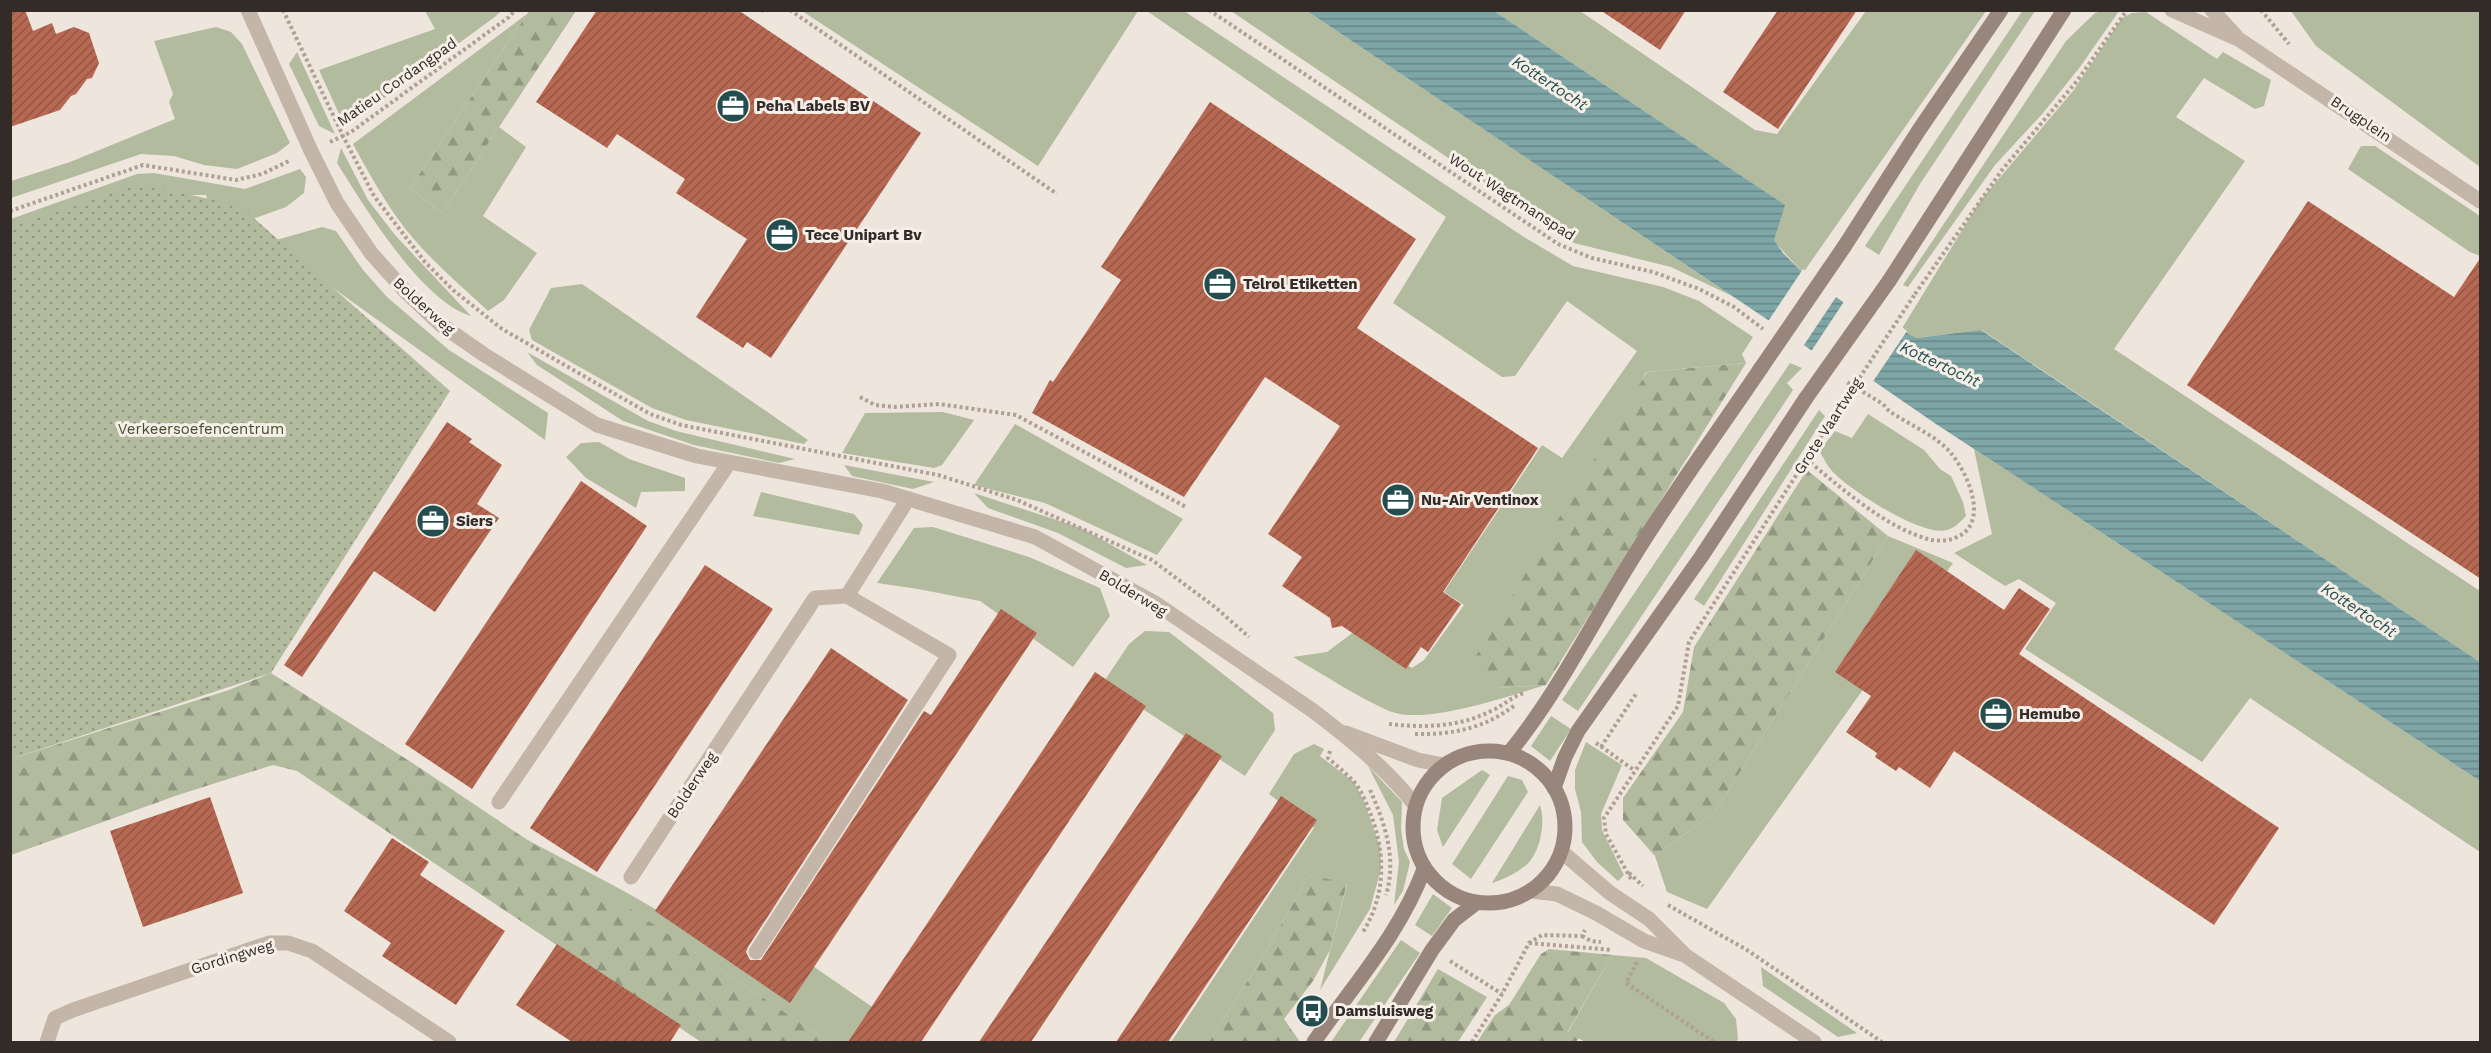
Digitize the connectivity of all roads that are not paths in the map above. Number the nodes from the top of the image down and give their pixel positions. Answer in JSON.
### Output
{"nodes":[{"id":1,"x":248,"y":10,"type":"edge"},
{"id":2,"x":2001,"y":10,"type":"edge"},
{"id":3,"x":2064,"y":10,"type":"edge"},
{"id":4,"x":2172,"y":10,"type":"edge"},
{"id":5,"x":2212,"y":10,"type":"edge"},
{"id":6,"x":2240,"y":40,"type":"junction"},
{"id":7,"x":2481,"y":201,"type":"edge"},
{"id":8,"x":729,"y":463,"type":"junction"},
{"id":9,"x":908,"y":499,"type":"junction"},
{"id":10,"x":847,"y":596,"type":"junction"},
{"id":11,"x":1338,"y":729,"type":"junction"},
{"id":12,"x":1509,"y":753,"type":"junction"},
{"id":13,"x":1444,"y":765,"type":"junction"},
{"id":14,"x":1554,"y":788,"type":"junction"},
{"id":15,"x":499,"y":802,"type":"dead end"},
{"id":16,"x":1415,"y":805,"type":"junction"},
{"id":17,"x":1562,"y":852,"type":"junction"},
{"id":18,"x":1424,"y":868,"type":"junction"},
{"id":19,"x":631,"y":877,"type":"dead end"},
{"id":20,"x":1532,"y":891,"type":"junction"},
{"id":21,"x":1476,"y":903,"type":"junction"},
{"id":22,"x":756,"y":952,"type":"dead end"},
{"id":23,"x":1686,"y":956,"type":"junction"},
{"id":24,"x":47,"y":1042,"type":"edge"},
{"id":25,"x":449,"y":1042,"type":"edge"},
{"id":26,"x":1314,"y":1042,"type":"edge"},
{"id":27,"x":1376,"y":1042,"type":"edge"},
{"id":28,"x":1814,"y":1042,"type":"edge"}],
"edges":[{"from":1,"to":8,"type":"street","name":"Bolderweg"},
{"from":2,"to":12,"type":"main road","bridge":true},
{"from":3,"to":14,"type":"main road","bridge":true},
{"from":4,"to":6,"type":"street","name":"Brugplein"},
{"from":5,"to":6,"type":"street","name":"Brugplein"},
{"from":6,"to":7,"type":"street","name":"Brugplein"},
{"from":8,"to":9,"type":"street","name":"Bolderweg"},
{"from":8,"to":15,"type":"street"},
{"from":9,"to":10,"type":"street"},
{"from":9,"to":11,"type":"street","name":"Bolderweg"},
{"from":10,"to":19,"type":"street","name":"Bolderweg"},
{"from":10,"to":22,"type":"street"},
{"from":11,"to":13,"type":"street","name":"Bolderweg"},
{"from":11,"to":16,"type":"street","name":"Bolderweg"},
{"from":12,"to":13,"type":"main road"},
{"from":12,"to":14,"type":"main road"},
{"from":13,"to":16,"type":"main road"},
{"from":14,"to":17,"type":"main road"},
{"from":16,"to":18,"type":"main road"},
{"from":17,"to":20,"type":"main road"},
{"from":17,"to":23,"type":"street"},
{"from":18,"to":21,"type":"main road"},
{"from":18,"to":26,"type":"main road"},
{"from":20,"to":21,"type":"main road"},
{"from":20,"to":23,"type":"street"},
{"from":21,"to":27,"type":"main road"},
{"from":23,"to":28,"type":"street"},
{"from":24,"to":25,"type":"street","name":"Gordingweg"}]}
